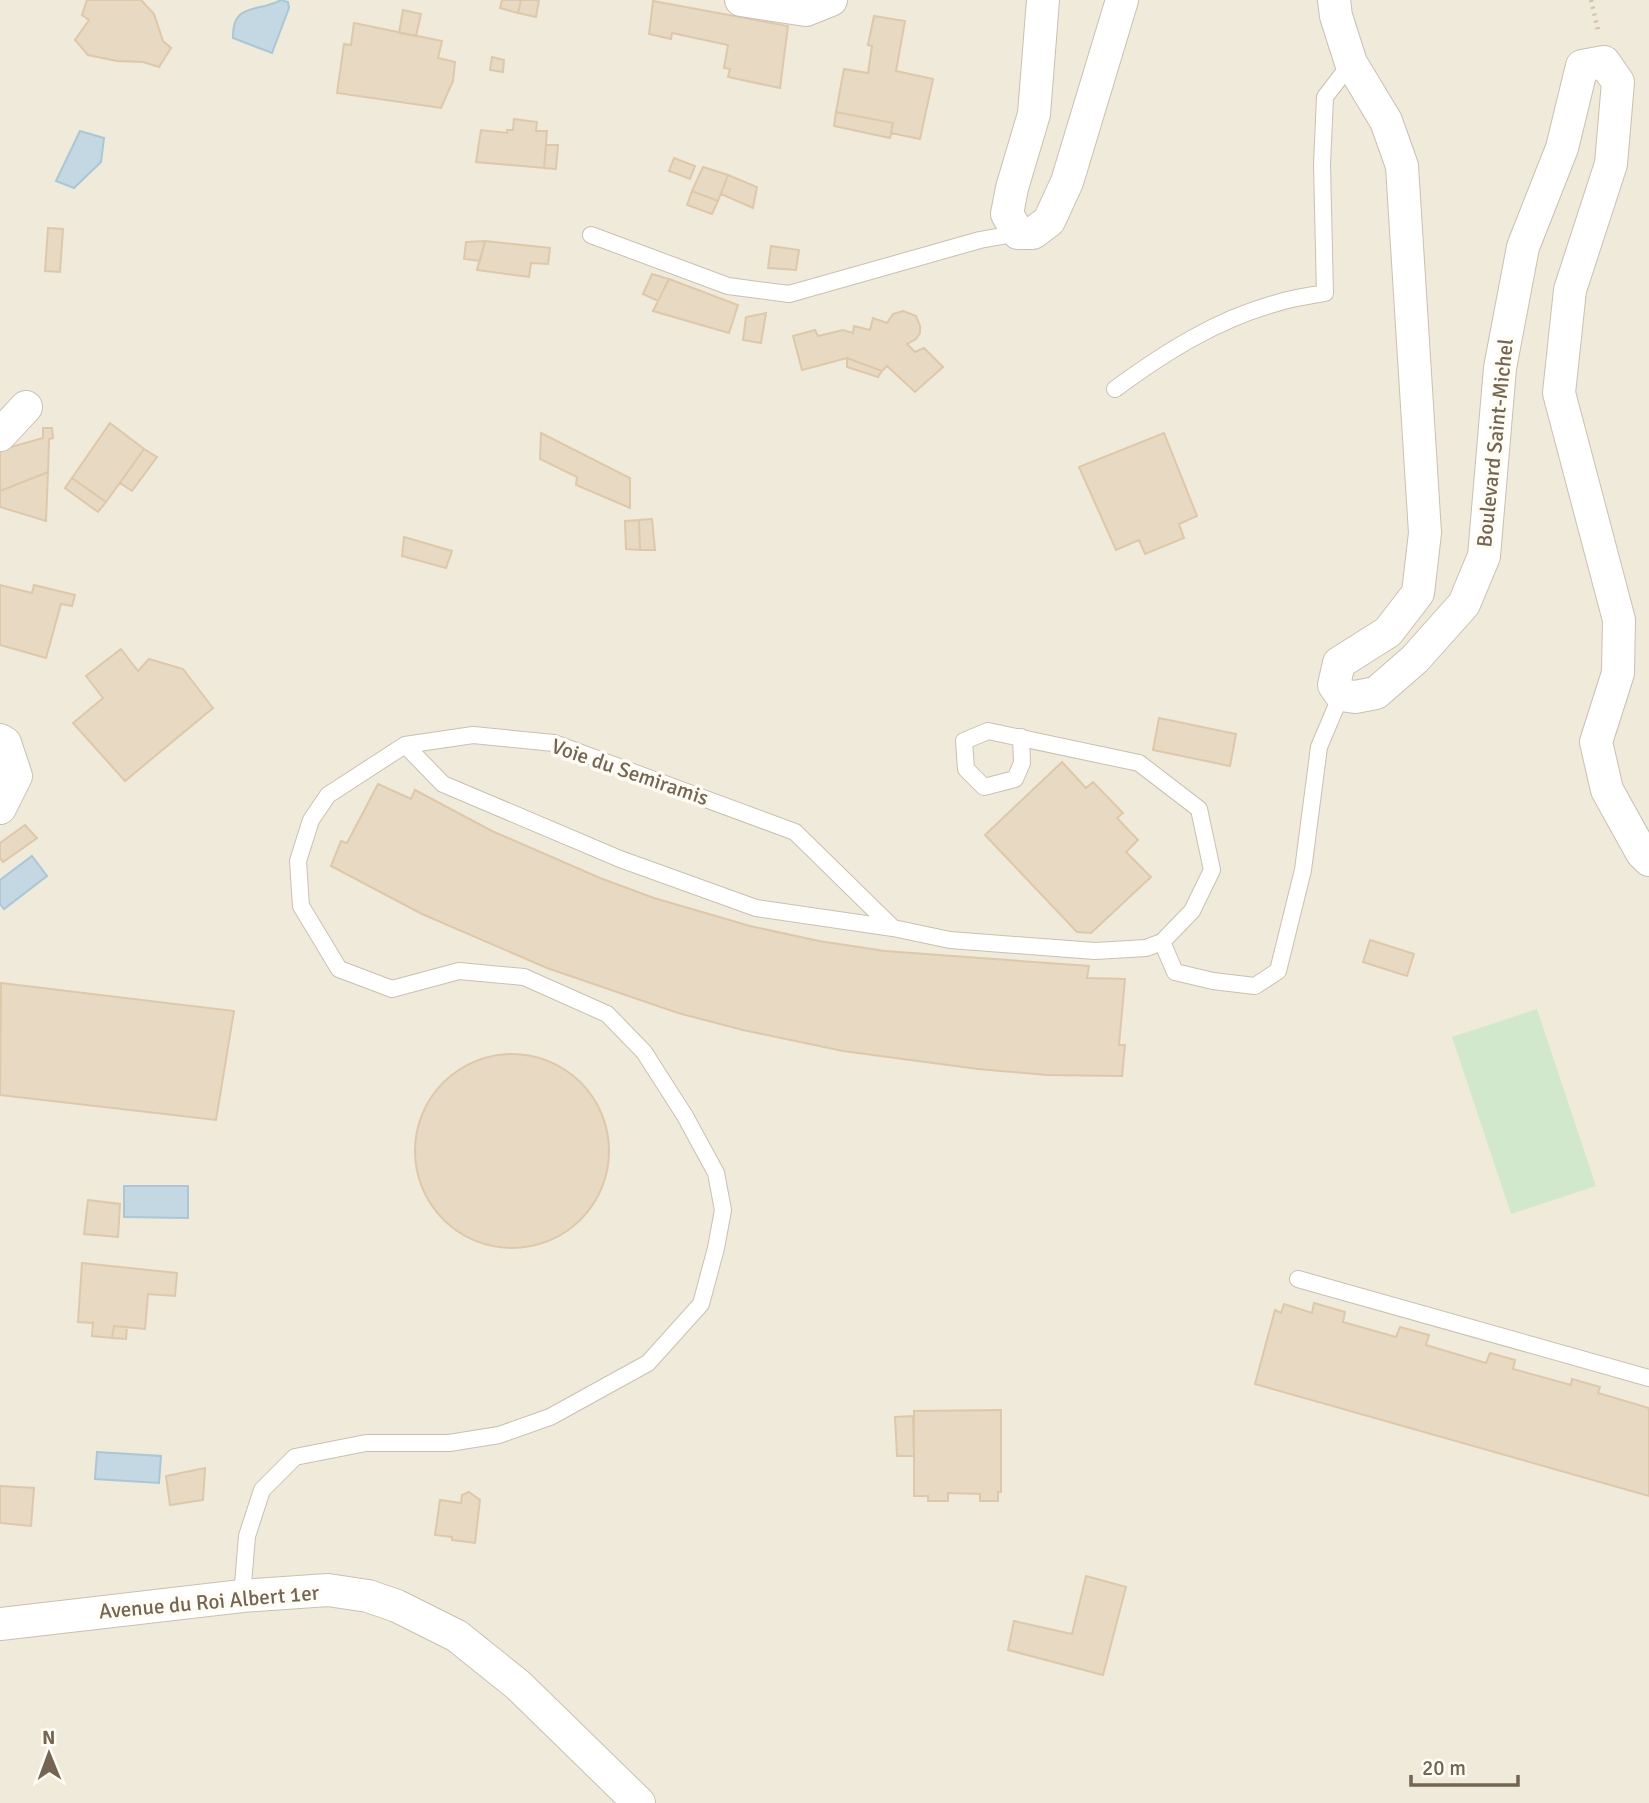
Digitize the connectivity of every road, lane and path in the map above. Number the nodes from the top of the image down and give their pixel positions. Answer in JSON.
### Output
{"nodes":[{"id":1,"x":741,"y":0,"type":"edge"},
{"id":2,"x":831,"y":0,"type":"edge"},
{"id":3,"x":1043,"y":0,"type":"edge"},
{"id":4,"x":1122,"y":0,"type":"edge"},
{"id":5,"x":1334,"y":0,"type":"edge"},
{"id":6,"x":1351,"y":63,"type":"junction"},
{"id":7,"x":1018,"y":233,"type":"junction"},
{"id":8,"x":590,"y":235,"type":"dead end"},
{"id":9,"x":1115,"y":388,"type":"dead end"},
{"id":10,"x":26,"y":407,"type":"dead end"},
{"id":11,"x":0,"y":435,"type":"edge"},
{"id":12,"x":1340,"y":695,"type":"junction"},
{"id":13,"x":1021,"y":737,"type":"dead end"},
{"id":14,"x":0,"y":740,"type":"edge"},
{"id":15,"x":405,"y":745,"type":"junction"},
{"id":16,"x":0,"y":808,"type":"edge"},
{"id":17,"x":1649,"y":860,"type":"edge"},
{"id":18,"x":893,"y":928,"type":"junction"},
{"id":19,"x":1162,"y":942,"type":"junction"},
{"id":20,"x":1298,"y":1279,"type":"dead end"},
{"id":21,"x":1649,"y":1377,"type":"edge"},
{"id":22,"x":242,"y":1596,"type":"junction"},
{"id":23,"x":0,"y":1624,"type":"edge"},
{"id":24,"x":639,"y":1803,"type":"edge"}],
"edges":[{"from":1,"to":2,"type":"street"},
{"from":3,"to":7,"type":"street"},
{"from":4,"to":7,"type":"street"},
{"from":5,"to":6,"type":"street"},
{"from":6,"to":9,"type":"lane"},
{"from":6,"to":12,"type":"street"},
{"from":7,"to":8,"type":"lane"},
{"from":10,"to":11,"type":"street"},
{"from":12,"to":17,"type":"street","name":"Boulevard Saint-Michel"},
{"from":12,"to":19,"type":"lane"},
{"from":13,"to":19,"type":"lane"},
{"from":14,"to":16,"type":"street"},
{"from":15,"to":18,"type":"lane"},
{"from":15,"to":18,"type":"lane","name":"Voie du Semiramis"},
{"from":15,"to":22,"type":"lane","name":"Voie du Semiramis"},
{"from":18,"to":19,"type":"lane"},
{"from":20,"to":21,"type":"lane"},
{"from":22,"to":23,"type":"street","name":"Avenue du Roi Albert 1er"},
{"from":22,"to":24,"type":"street","name":"Avenue du Roi Albert 1er"}]}
